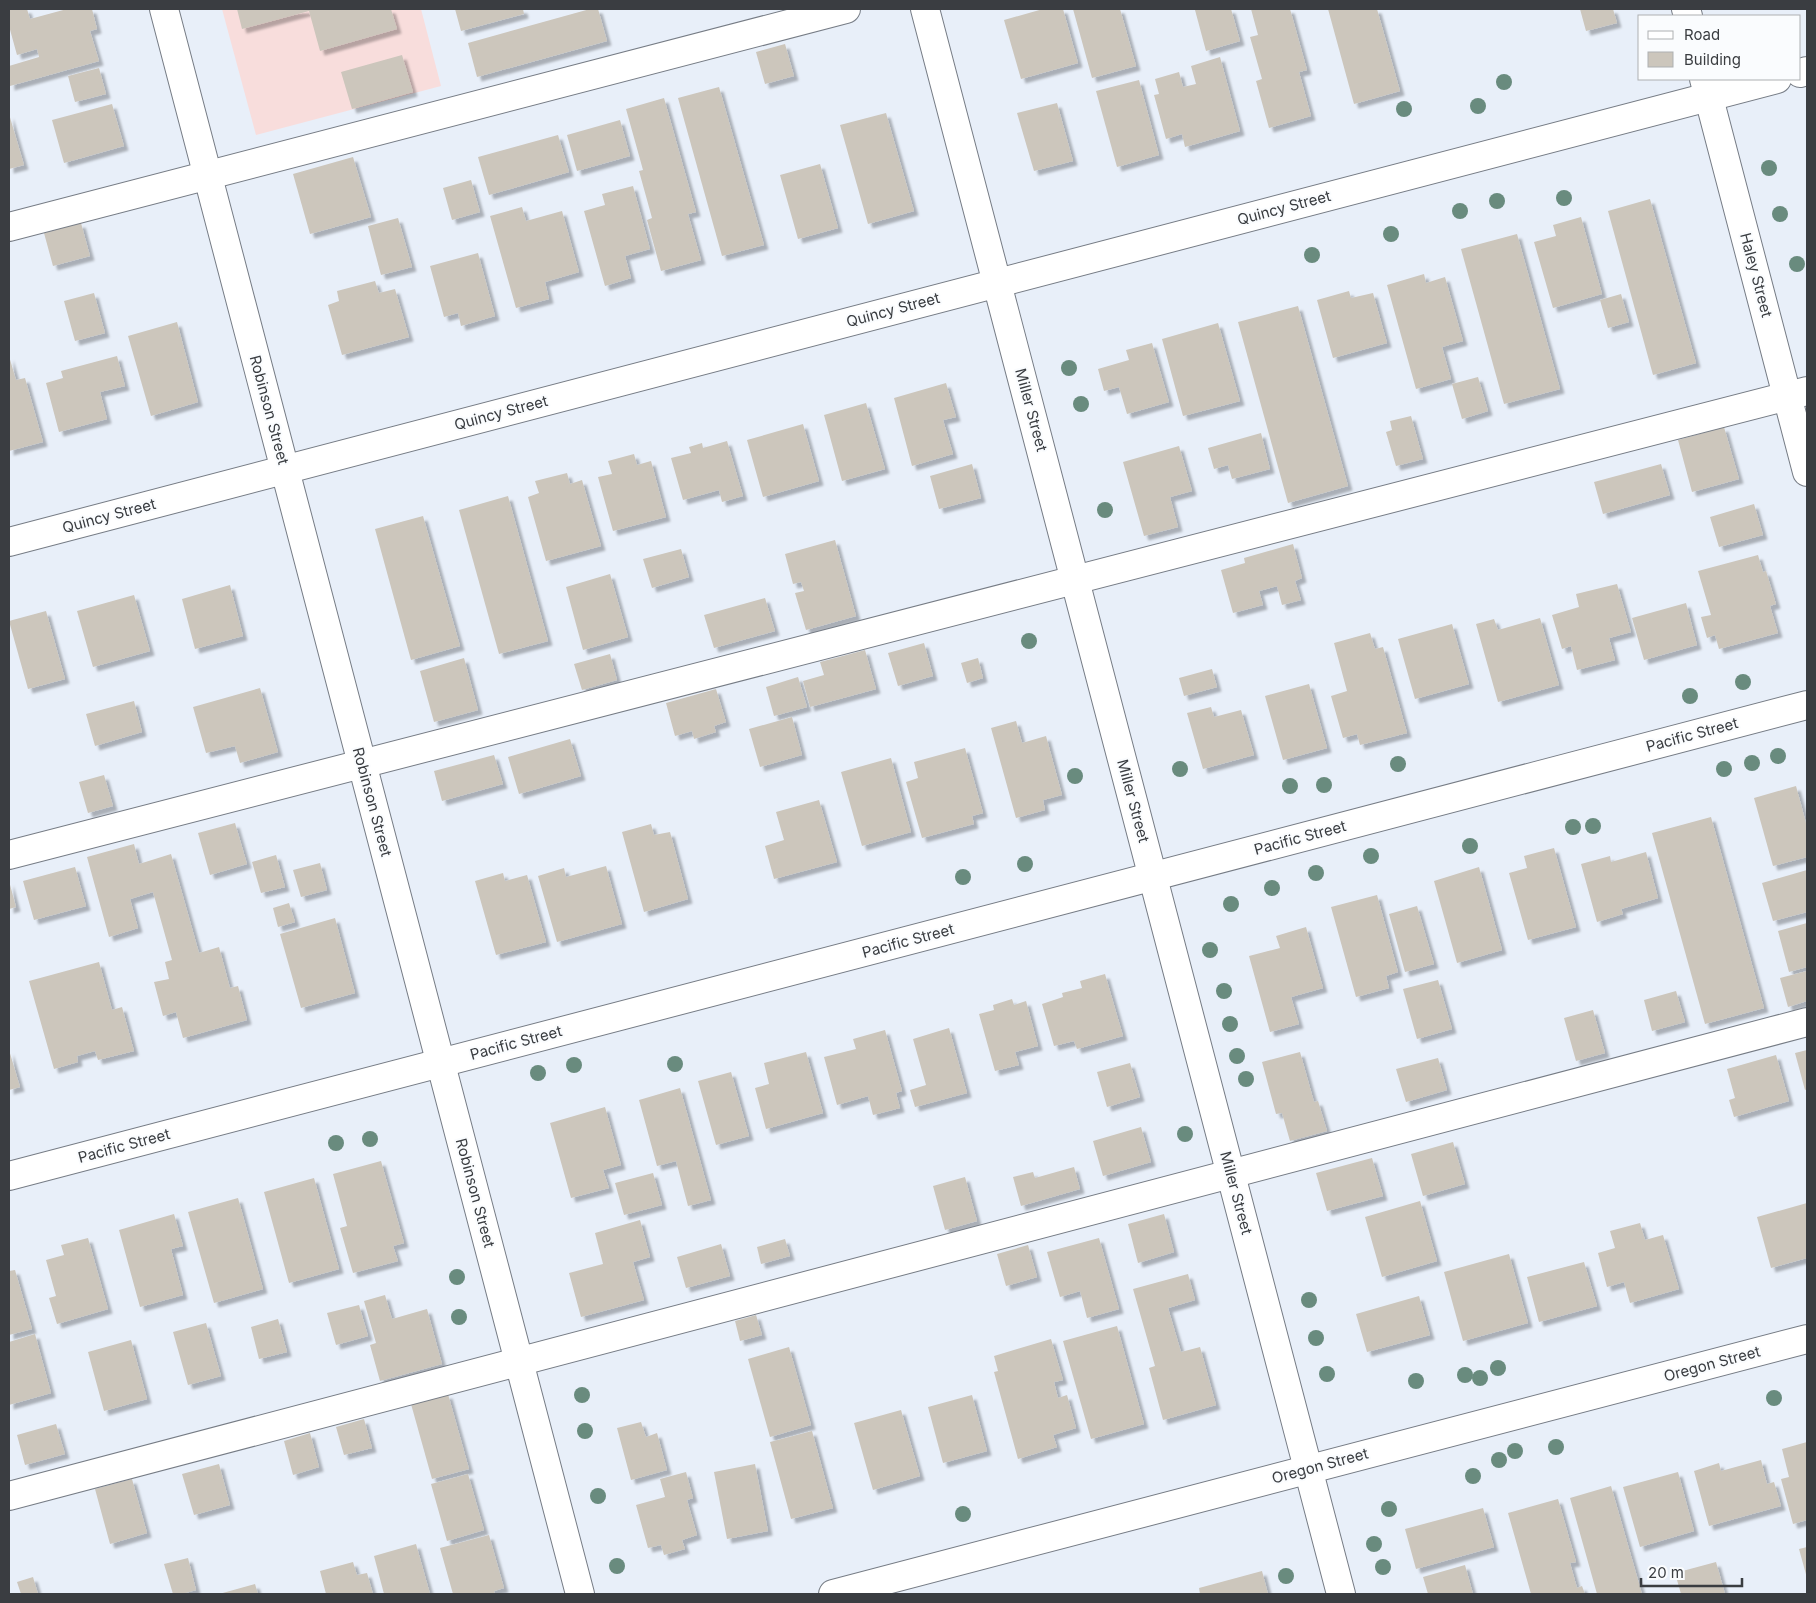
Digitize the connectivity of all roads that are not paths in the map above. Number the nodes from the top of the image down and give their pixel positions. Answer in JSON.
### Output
{"nodes":[{"id":1,"x":164,"y":9,"type":"edge"},
{"id":2,"x":846,"y":9,"type":"edge"},
{"id":3,"x":925,"y":9,"type":"edge"},
{"id":4,"x":1769,"y":80,"type":"edge"},
{"id":5,"x":1706,"y":88,"type":"edge"},
{"id":6,"x":208,"y":175,"type":"junction"},
{"id":7,"x":9,"y":227,"type":"edge"},
{"id":8,"x":997,"y":283,"type":"junction"},
{"id":9,"x":1797,"y":393,"type":"edge"},
{"id":10,"x":285,"y":470,"type":"junction"},
{"id":11,"x":1807,"y":472,"type":"edge"},
{"id":12,"x":9,"y":542,"type":"edge"},
{"id":13,"x":1075,"y":580,"type":"junction"},
{"id":14,"x":1807,"y":705,"type":"edge"},
{"id":15,"x":362,"y":764,"type":"junction"},
{"id":16,"x":9,"y":856,"type":"edge"},
{"id":17,"x":1153,"y":877,"type":"junction"},
{"id":18,"x":1807,"y":1022,"type":"edge"},
{"id":19,"x":440,"y":1063,"type":"junction"},
{"id":20,"x":1231,"y":1175,"type":"junction"},
{"id":21,"x":9,"y":1176,"type":"edge"},
{"id":22,"x":1807,"y":1339,"type":"edge"},
{"id":23,"x":519,"y":1362,"type":"junction"},
{"id":24,"x":1308,"y":1470,"type":"junction"},
{"id":25,"x":9,"y":1496,"type":"edge"},
{"id":26,"x":580,"y":1594,"type":"edge"},
{"id":27,"x":833,"y":1594,"type":"edge"},
{"id":28,"x":1341,"y":1594,"type":"edge"}],
"edges":[{"from":1,"to":6,"type":"street","name":"Robinson Street"},
{"from":2,"to":6,"type":"street"},
{"from":3,"to":8,"type":"street","name":"Miller Street"},
{"from":4,"to":5,"type":"street","name":"Quincy Street"},
{"from":5,"to":8,"type":"street","name":"Quincy Street"},
{"from":5,"to":9,"type":"street","name":"Haley Street"},
{"from":6,"to":7,"type":"street"},
{"from":6,"to":10,"type":"street","name":"Robinson Street"},
{"from":8,"to":10,"type":"street","name":"Quincy Street"},
{"from":8,"to":13,"type":"street","name":"Miller Street"},
{"from":9,"to":11,"type":"street","name":"Haley Street"},
{"from":9,"to":13,"type":"street"},
{"from":10,"to":12,"type":"street","name":"Quincy Street"},
{"from":10,"to":15,"type":"street","name":"Robinson Street"},
{"from":13,"to":15,"type":"street"},
{"from":13,"to":17,"type":"street","name":"Miller Street"},
{"from":14,"to":17,"type":"street","name":"Pacific Street"},
{"from":15,"to":16,"type":"street"},
{"from":15,"to":19,"type":"street","name":"Robinson Street"},
{"from":17,"to":19,"type":"street","name":"Pacific Street"},
{"from":17,"to":20,"type":"street","name":"Miller Street"},
{"from":18,"to":20,"type":"street"},
{"from":19,"to":21,"type":"street","name":"Pacific Street"},
{"from":19,"to":23,"type":"street","name":"Robinson Street"},
{"from":20,"to":23,"type":"street"},
{"from":20,"to":24,"type":"street","name":"Miller Street"},
{"from":22,"to":24,"type":"street","name":"Oregon Street"},
{"from":23,"to":25,"type":"street"},
{"from":23,"to":26,"type":"street","name":"Robinson Street"},
{"from":24,"to":27,"type":"street","name":"Oregon Street"},
{"from":24,"to":28,"type":"street","name":"Miller Street"}]}
